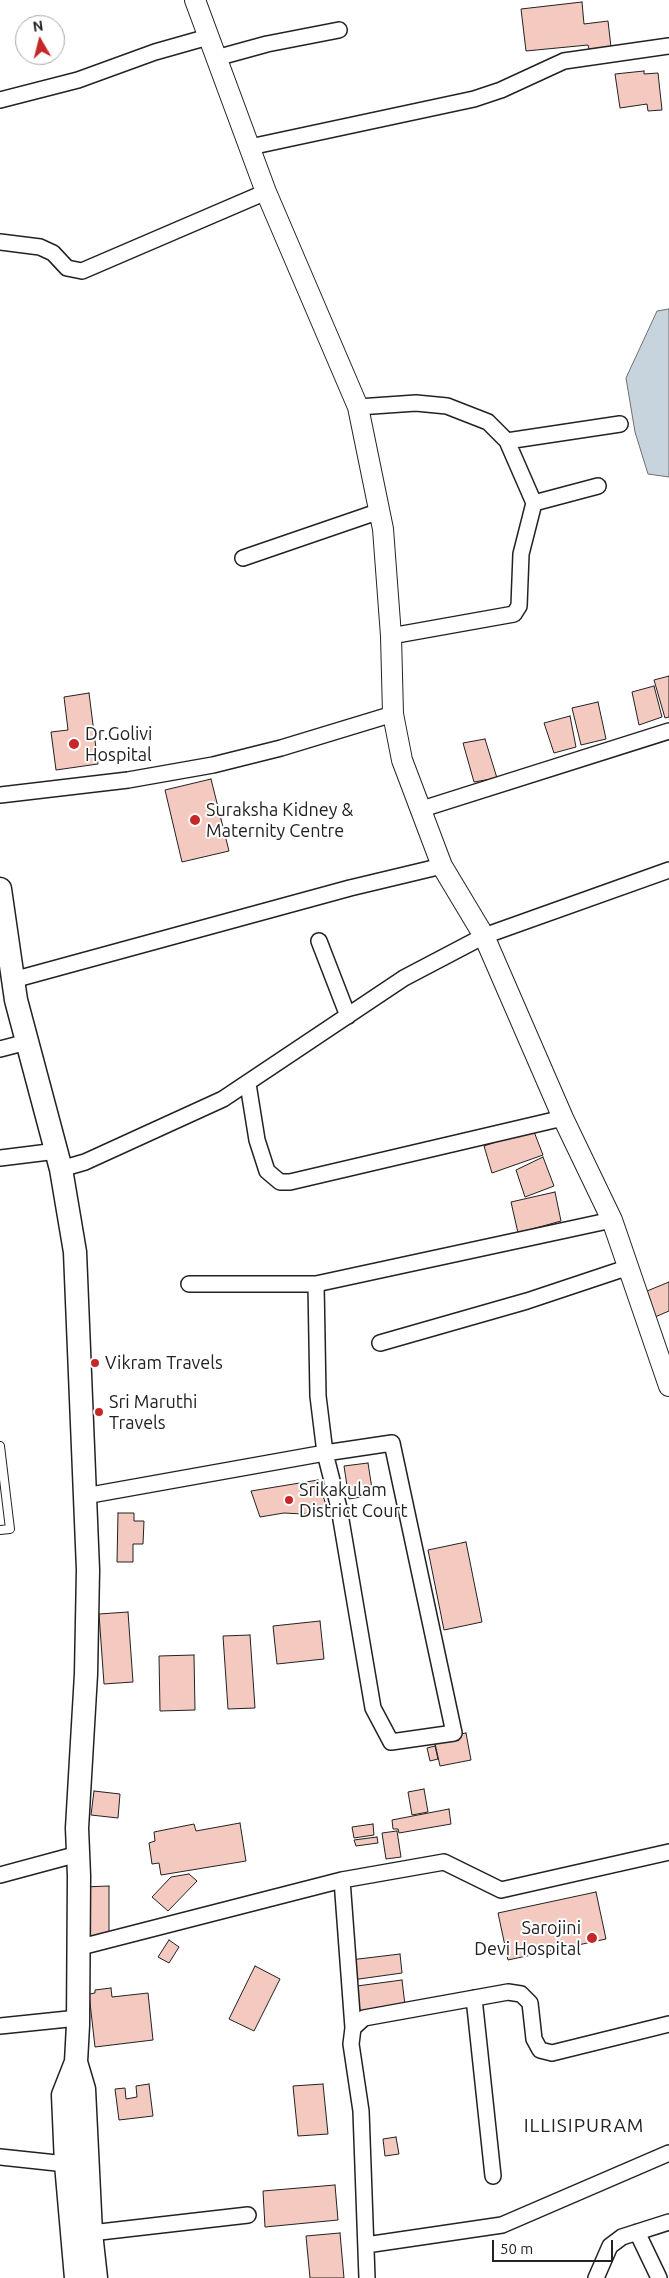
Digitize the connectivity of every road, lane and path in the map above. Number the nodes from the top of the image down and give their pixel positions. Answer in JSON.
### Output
{"nodes":[{"id":1,"x":195,"y":0,"type":"edge"},
{"id":2,"x":339,"y":30,"type":"dead end"},
{"id":3,"x":208,"y":37,"type":"junction"},
{"id":4,"x":669,"y":46,"type":"edge"},
{"id":5,"x":216,"y":58,"type":"junction"},
{"id":6,"x":0,"y":100,"type":"edge"},
{"id":7,"x":250,"y":147,"type":"junction"},
{"id":8,"x":266,"y":192,"type":"junction"},
{"id":9,"x":0,"y":242,"type":"edge"},
{"id":10,"x":358,"y":406,"type":"junction"},
{"id":11,"x":620,"y":424,"type":"dead end"},
{"id":12,"x":507,"y":441,"type":"junction"},
{"id":13,"x":598,"y":486,"type":"dead end"},
{"id":14,"x":534,"y":503,"type":"junction"},
{"id":15,"x":380,"y":511,"type":"junction"},
{"id":16,"x":243,"y":558,"type":"dead end"},
{"id":17,"x":391,"y":636,"type":"junction"},
{"id":18,"x":393,"y":714,"type":"junction"},
{"id":19,"x":669,"y":731,"type":"edge"},
{"id":20,"x":0,"y":795,"type":"edge"},
{"id":21,"x":419,"y":810,"type":"junction"},
{"id":22,"x":442,"y":866,"type":"junction"},
{"id":23,"x":669,"y":870,"type":"edge"},
{"id":24,"x":1,"y":901,"type":"edge"},
{"id":25,"x":484,"y":936,"type":"junction"},
{"id":26,"x":319,"y":941,"type":"dead end"},
{"id":27,"x":8,"y":970,"type":"edge"},
{"id":28,"x":348,"y":1016,"type":"junction"},
{"id":29,"x":27,"y":1042,"type":"junction"},
{"id":30,"x":0,"y":1049,"type":"edge"},
{"id":31,"x":248,"y":1084,"type":"junction"},
{"id":32,"x":563,"y":1118,"type":"junction"},
{"id":33,"x":0,"y":1158,"type":"edge"},
{"id":34,"x":59,"y":1160,"type":"junction"},
{"id":35,"x":612,"y":1220,"type":"junction"},
{"id":36,"x":629,"y":1267,"type":"junction"},
{"id":37,"x":189,"y":1284,"type":"dead end"},
{"id":38,"x":316,"y":1284,"type":"junction"},
{"id":39,"x":380,"y":1343,"type":"dead end"},
{"id":40,"x":669,"y":1386,"type":"edge"},
{"id":41,"x":0,"y":1446,"type":"edge"},
{"id":42,"x":325,"y":1453,"type":"junction"},
{"id":43,"x":85,"y":1496,"type":"junction"},
{"id":44,"x":0,"y":1530,"type":"edge"},
{"id":45,"x":669,"y":1852,"type":"edge"},
{"id":46,"x":78,"y":1854,"type":"junction"},
{"id":47,"x":0,"y":1875,"type":"edge"},
{"id":48,"x":342,"y":1880,"type":"junction"},
{"id":49,"x":77,"y":1948,"type":"junction"},
{"id":50,"x":474,"y":1998,"type":"junction"},
{"id":51,"x":78,"y":2018,"type":"junction"},
{"id":52,"x":669,"y":2024,"type":"edge"},
{"id":53,"x":0,"y":2026,"type":"edge"},
{"id":54,"x":353,"y":2028,"type":"junction"},
{"id":55,"x":76,"y":2062,"type":"junction"},
{"id":56,"x":669,"y":2153,"type":"edge"},
{"id":57,"x":0,"y":2157,"type":"edge"},
{"id":58,"x":66,"y":2164,"type":"junction"},
{"id":59,"x":493,"y":2176,"type":"dead end"},
{"id":60,"x":248,"y":2215,"type":"dead end"},
{"id":61,"x":669,"y":2222,"type":"edge"},
{"id":62,"x":92,"y":2232,"type":"junction"},
{"id":63,"x":637,"y":2232,"type":"junction"},
{"id":64,"x":366,"y":2245,"type":"junction"},
{"id":65,"x":669,"y":2272,"type":"edge"},
{"id":66,"x":76,"y":2278,"type":"edge"},
{"id":67,"x":96,"y":2278,"type":"edge"},
{"id":68,"x":367,"y":2278,"type":"edge"},
{"id":69,"x":596,"y":2278,"type":"edge"},
{"id":70,"x":661,"y":2278,"type":"edge"}],
"edges":[{"from":1,"to":3,"type":"street"},
{"from":2,"to":5,"type":"street"},
{"from":3,"to":5,"type":"street"},
{"from":3,"to":6,"type":"street"},
{"from":4,"to":7,"type":"street"},
{"from":5,"to":7,"type":"street"},
{"from":7,"to":8,"type":"street"},
{"from":8,"to":9,"type":"street"},
{"from":8,"to":10,"type":"street"},
{"from":10,"to":12,"type":"street"},
{"from":10,"to":15,"type":"street"},
{"from":11,"to":12,"type":"street"},
{"from":12,"to":14,"type":"street"},
{"from":13,"to":14,"type":"street"},
{"from":14,"to":17,"type":"street"},
{"from":15,"to":16,"type":"street"},
{"from":15,"to":17,"type":"street"},
{"from":17,"to":18,"type":"street"},
{"from":18,"to":20,"type":"street"},
{"from":18,"to":21,"type":"street"},
{"from":19,"to":21,"type":"street"},
{"from":21,"to":22,"type":"street"},
{"from":22,"to":25,"type":"street"},
{"from":22,"to":27,"type":"street"},
{"from":23,"to":25,"type":"street"},
{"from":24,"to":27,"type":"main road"},
{"from":25,"to":28,"type":"street"},
{"from":25,"to":32,"type":"street"},
{"from":26,"to":28,"type":"street"},
{"from":27,"to":29,"type":"main road"},
{"from":28,"to":31,"type":"street"},
{"from":29,"to":30,"type":"street"},
{"from":29,"to":34,"type":"main road"},
{"from":31,"to":32,"type":"street"},
{"from":31,"to":34,"type":"street"},
{"from":32,"to":35,"type":"street"},
{"from":33,"to":34,"type":"street"},
{"from":34,"to":43,"type":"main road"},
{"from":35,"to":36,"type":"street"},
{"from":35,"to":38,"type":"street"},
{"from":36,"to":39,"type":"street"},
{"from":36,"to":40,"type":"street"},
{"from":37,"to":38,"type":"street"},
{"from":38,"to":42,"type":"street"},
{"from":41,"to":44,"type":"lane"},
{"from":42,"to":42,"type":"street"},
{"from":42,"to":43,"type":"street"},
{"from":43,"to":46,"type":"main road"},
{"from":45,"to":48,"type":"street"},
{"from":46,"to":47,"type":"street"},
{"from":46,"to":49,"type":"main road"},
{"from":48,"to":49,"type":"street"},
{"from":48,"to":54,"type":"street"},
{"from":49,"to":51,"type":"main road"},
{"from":50,"to":52,"type":"street"},
{"from":50,"to":54,"type":"street"},
{"from":50,"to":59,"type":"street"},
{"from":51,"to":53,"type":"street"},
{"from":51,"to":55,"type":"main road"},
{"from":54,"to":64,"type":"street"},
{"from":55,"to":58,"type":"main road"},
{"from":55,"to":62,"type":"main road"},
{"from":56,"to":64,"type":"street"},
{"from":57,"to":58,"type":"street"},
{"from":58,"to":66,"type":"main road"},
{"from":60,"to":62,"type":"street"},
{"from":61,"to":63,"type":"street"},
{"from":62,"to":67,"type":"main road"},
{"from":63,"to":69,"type":"street"},
{"from":63,"to":70,"type":"street"},
{"from":64,"to":68,"type":"street"},
{"from":65,"to":70,"type":"street"}]}
